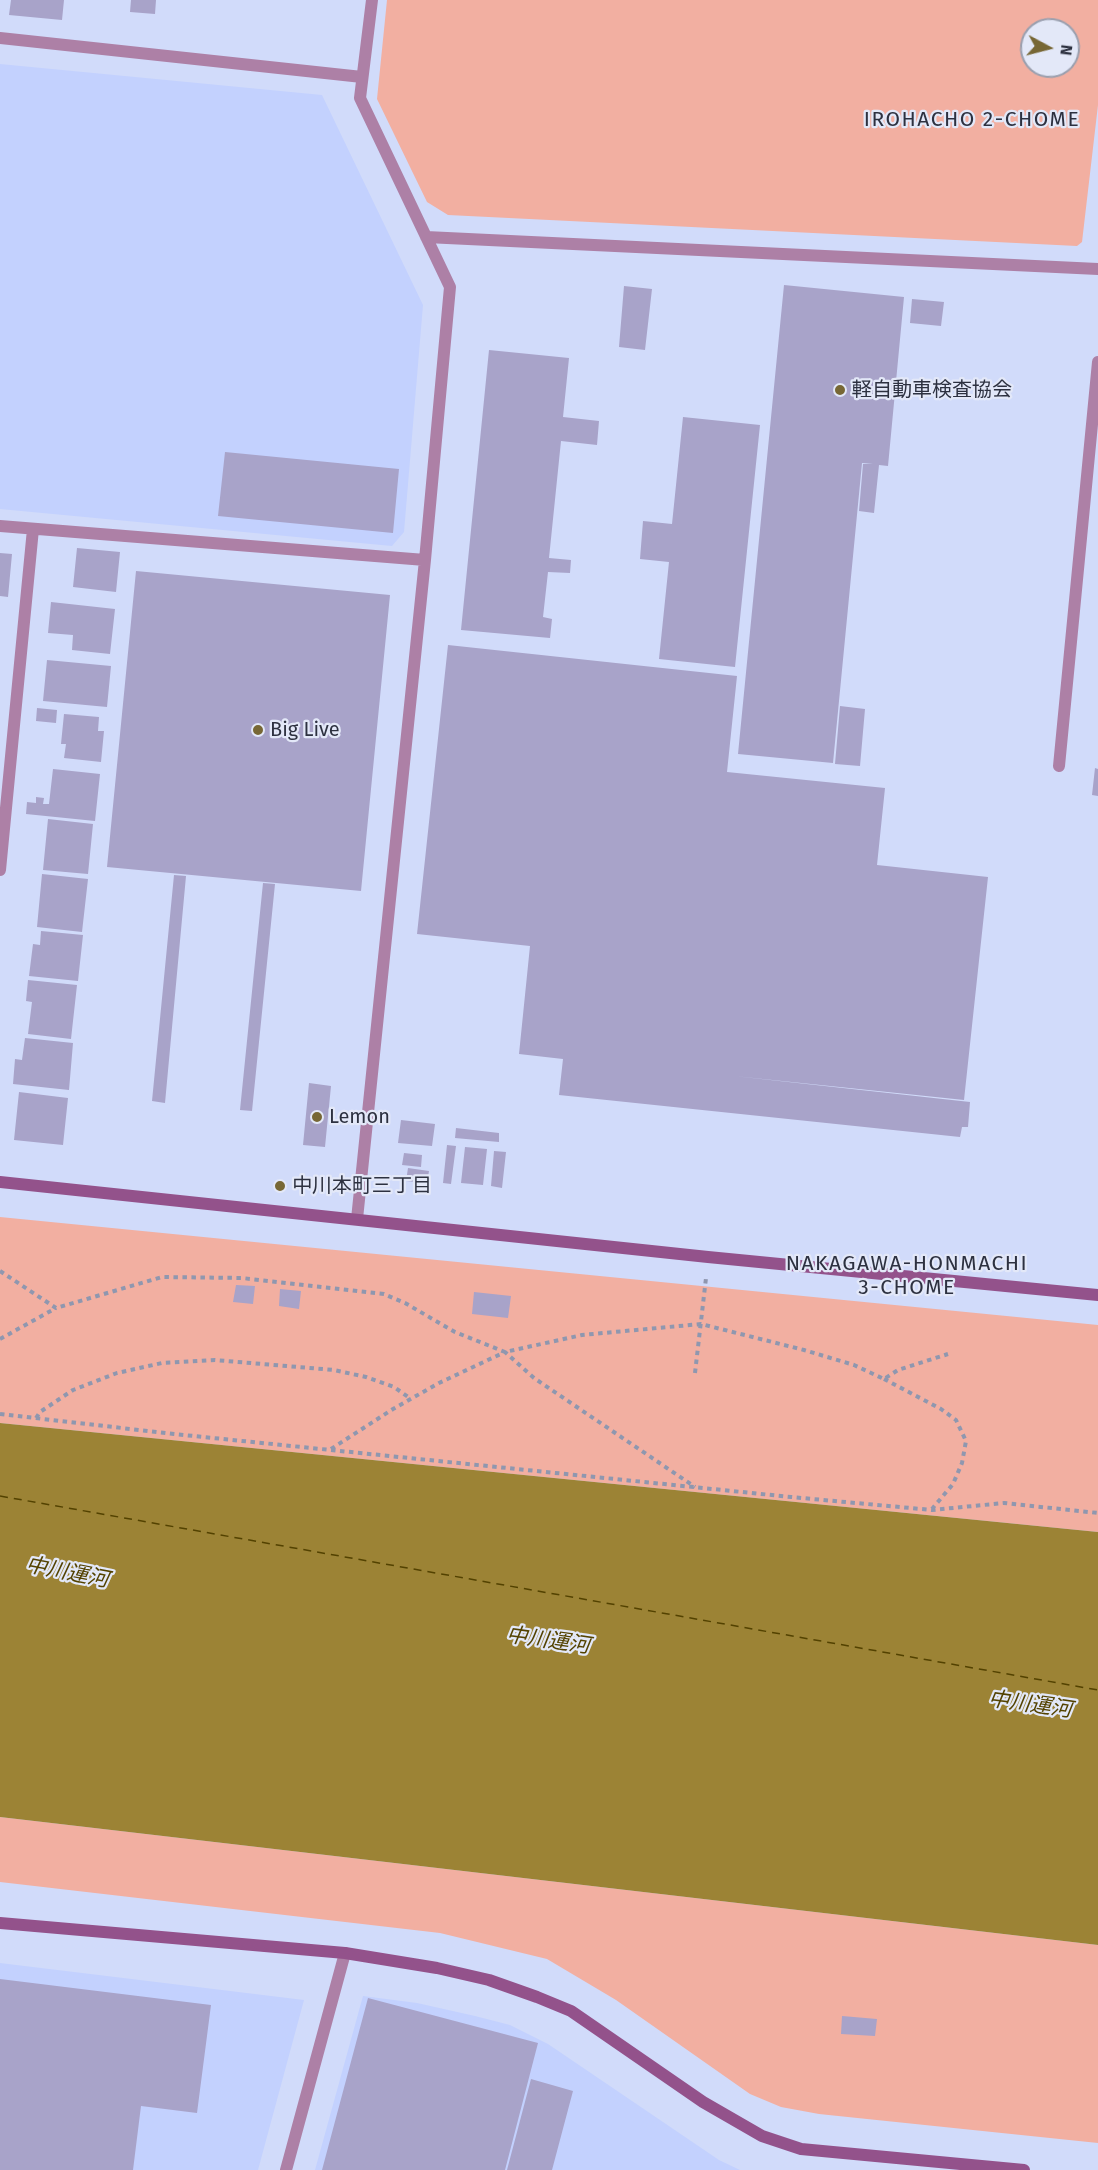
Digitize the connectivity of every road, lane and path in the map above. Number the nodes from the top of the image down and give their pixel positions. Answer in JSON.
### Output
{"nodes":[{"id":1,"x":372,"y":0,"type":"edge"},
{"id":2,"x":0,"y":38,"type":"edge"},
{"id":3,"x":362,"y":77,"type":"junction"},
{"id":4,"x":426,"y":237,"type":"junction"},
{"id":5,"x":1098,"y":269,"type":"edge"},
{"id":6,"x":1098,"y":362,"type":"edge"},
{"id":7,"x":0,"y":526,"type":"edge"},
{"id":8,"x":33,"y":529,"type":"junction"},
{"id":9,"x":425,"y":560,"type":"junction"},
{"id":10,"x":1059,"y":766,"type":"dead end"},
{"id":11,"x":0,"y":870,"type":"edge"},
{"id":12,"x":0,"y":1182,"type":"edge"},
{"id":13,"x":357,"y":1219,"type":"junction"},
{"id":14,"x":708,"y":1257,"type":"junction"},
{"id":15,"x":0,"y":1271,"type":"edge"},
{"id":16,"x":1098,"y":1295,"type":"edge"},
{"id":17,"x":56,"y":1308,"type":"junction"},
{"id":18,"x":700,"y":1324,"type":"junction"},
{"id":19,"x":0,"y":1339,"type":"edge"},
{"id":20,"x":505,"y":1352,"type":"junction"},
{"id":21,"x":948,"y":1354,"type":"dead end"},
{"id":22,"x":695,"y":1373,"type":"dead end"},
{"id":23,"x":884,"y":1379,"type":"junction"},
{"id":24,"x":411,"y":1399,"type":"junction"},
{"id":25,"x":0,"y":1414,"type":"edge"},
{"id":26,"x":36,"y":1418,"type":"junction"},
{"id":27,"x":331,"y":1449,"type":"junction"},
{"id":28,"x":696,"y":1488,"type":"junction"},
{"id":29,"x":932,"y":1509,"type":"junction"},
{"id":30,"x":1098,"y":1513,"type":"edge"},
{"id":31,"x":0,"y":1923,"type":"edge"},
{"id":32,"x":345,"y":1953,"type":"junction"},
{"id":33,"x":286,"y":2170,"type":"edge"},
{"id":34,"x":1024,"y":2170,"type":"edge"}],
"edges":[{"from":1,"to":3,"type":"street"},
{"from":2,"to":3,"type":"street"},
{"from":3,"to":4,"type":"street"},
{"from":4,"to":5,"type":"street"},
{"from":4,"to":9,"type":"street"},
{"from":6,"to":10,"type":"street"},
{"from":7,"to":8,"type":"street"},
{"from":8,"to":9,"type":"street"},
{"from":8,"to":11,"type":"street"},
{"from":9,"to":13,"type":"street"},
{"from":12,"to":13,"type":"street"},
{"from":13,"to":14,"type":"street"},
{"from":14,"to":16,"type":"street"},
{"from":14,"to":18,"type":"path"},
{"from":15,"to":17,"type":"path"},
{"from":17,"to":19,"type":"path"},
{"from":17,"to":20,"type":"path"},
{"from":18,"to":20,"type":"path"},
{"from":18,"to":22,"type":"path"},
{"from":18,"to":23,"type":"path"},
{"from":20,"to":24,"type":"path"},
{"from":20,"to":28,"type":"path"},
{"from":21,"to":23,"type":"path"},
{"from":23,"to":29,"type":"path"},
{"from":24,"to":26,"type":"path"},
{"from":24,"to":27,"type":"path"},
{"from":25,"to":26,"type":"path"},
{"from":26,"to":27,"type":"path"},
{"from":27,"to":28,"type":"path"},
{"from":28,"to":29,"type":"path"},
{"from":29,"to":30,"type":"path"},
{"from":31,"to":32,"type":"street"},
{"from":32,"to":33,"type":"street"},
{"from":32,"to":34,"type":"street"}]}
